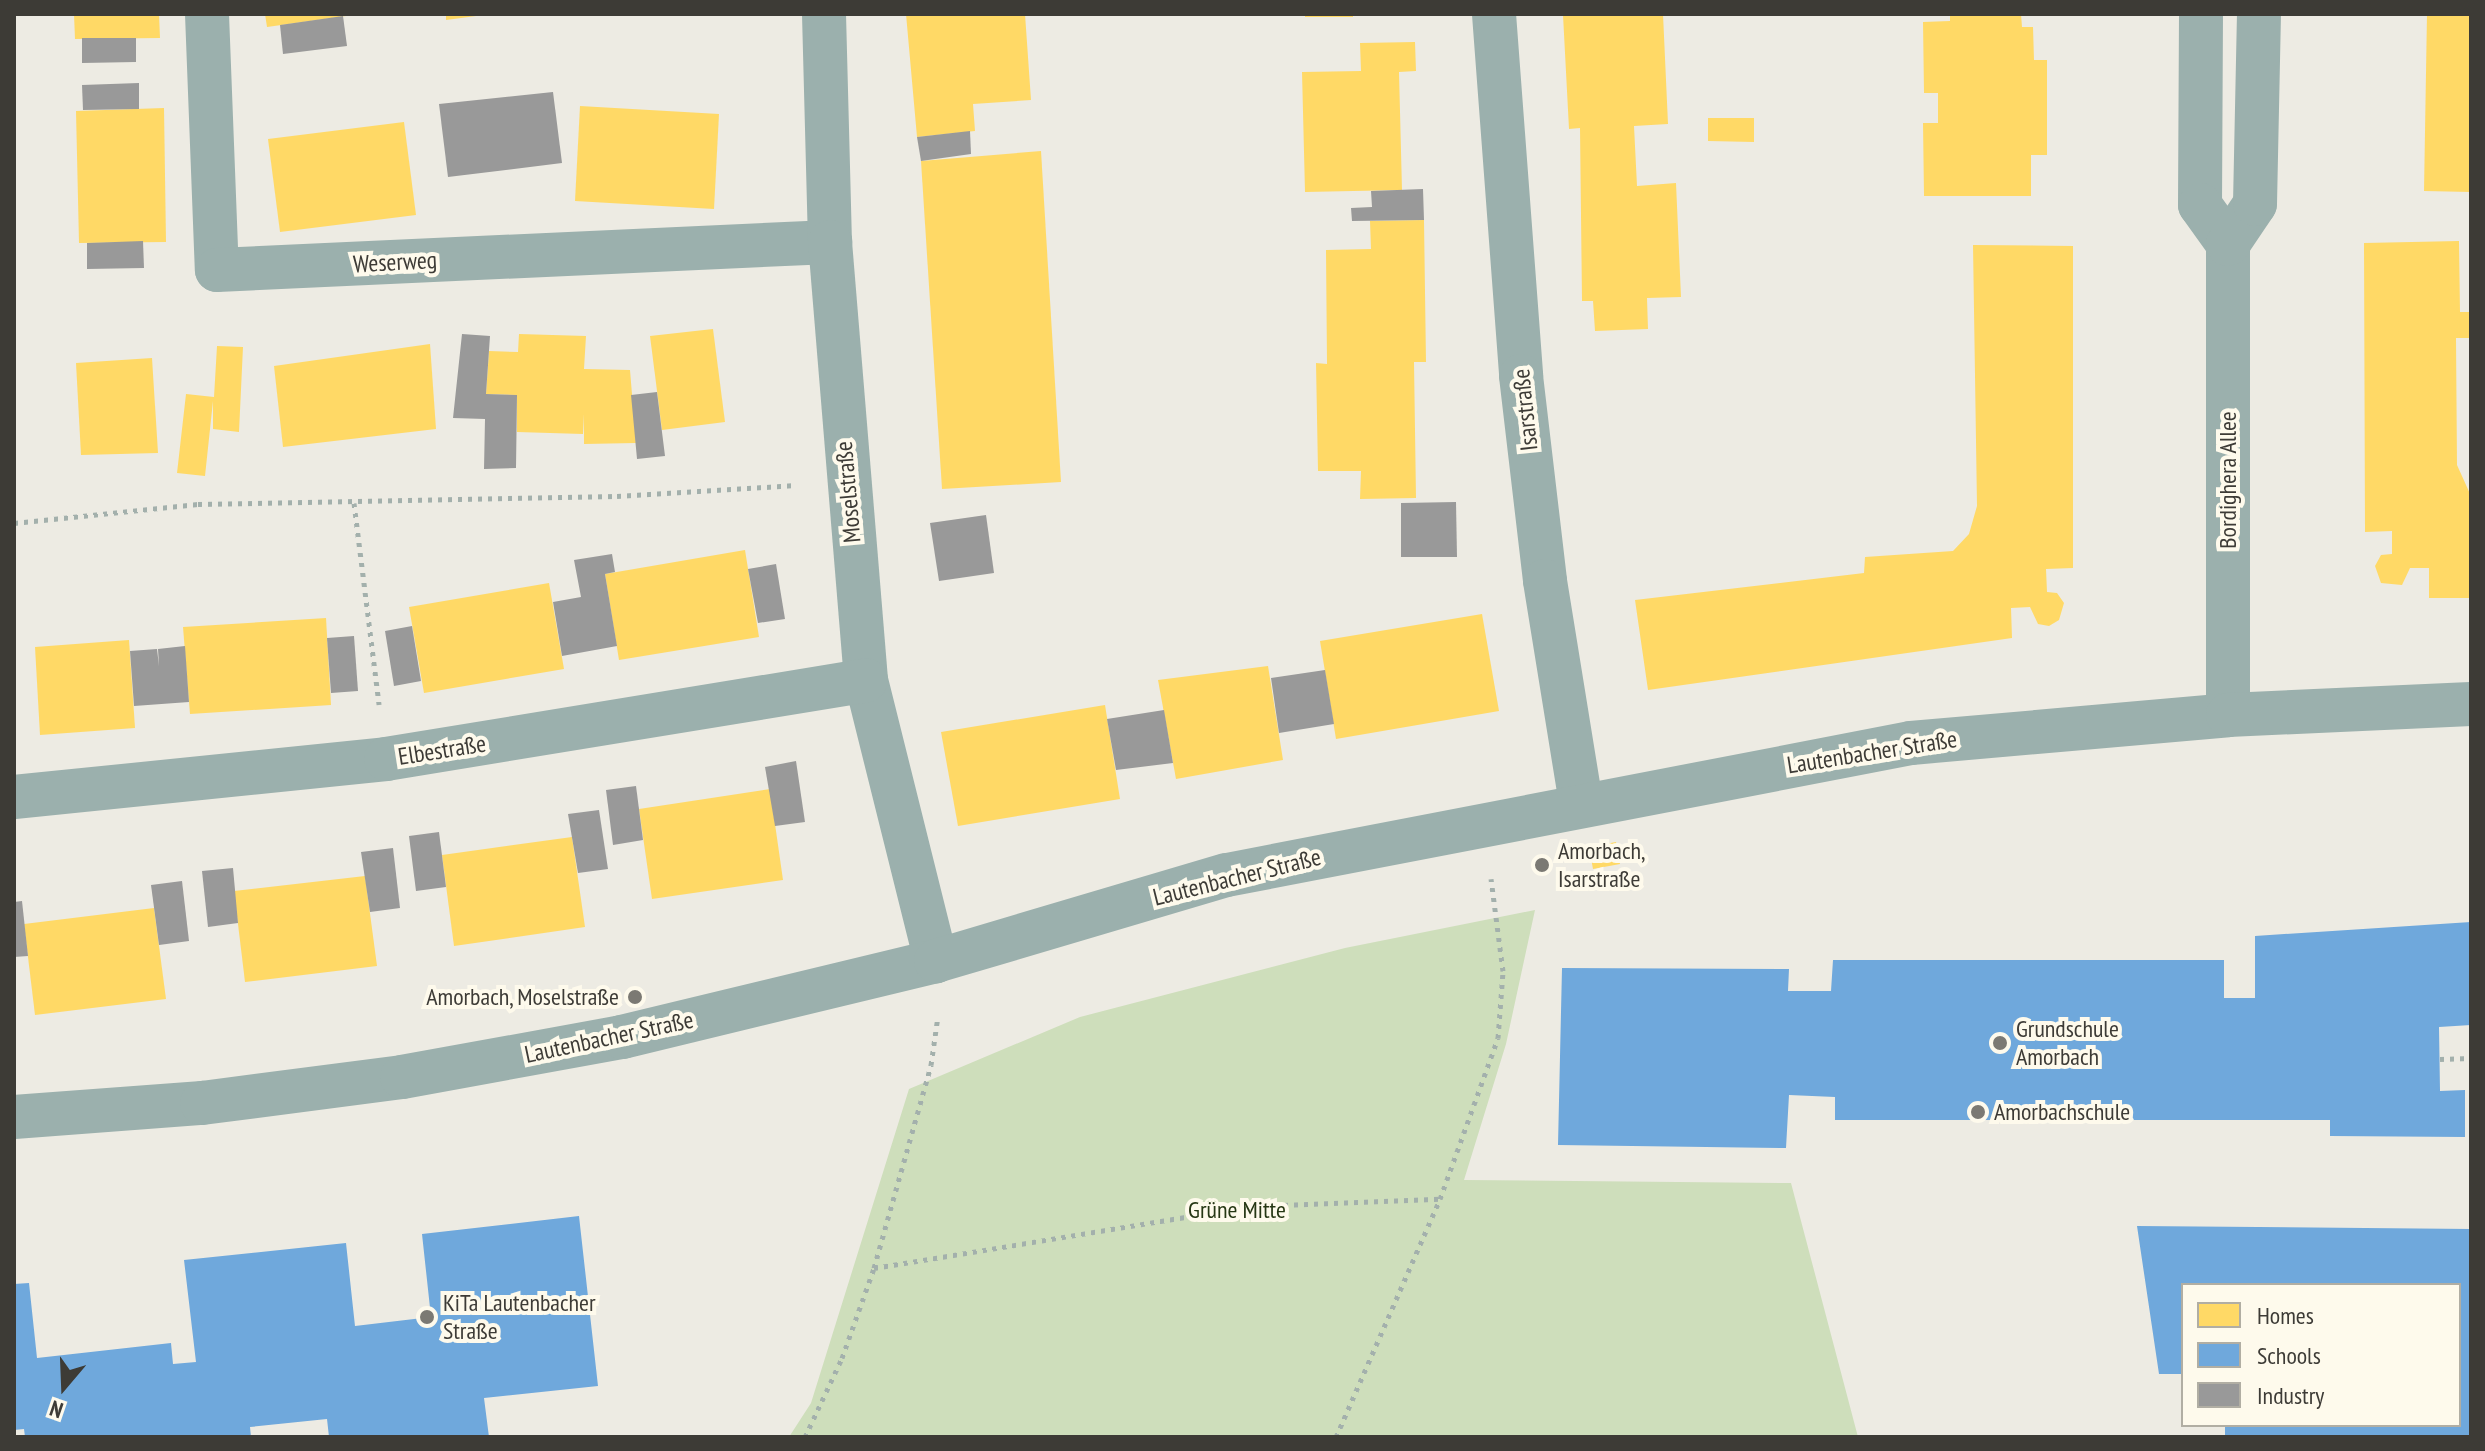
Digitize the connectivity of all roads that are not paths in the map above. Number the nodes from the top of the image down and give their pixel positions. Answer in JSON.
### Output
{"nodes":[{"id":1,"x":207,"y":14,"type":"edge"},
{"id":2,"x":824,"y":14,"type":"edge"},
{"id":3,"x":1494,"y":14,"type":"edge"},
{"id":4,"x":2201,"y":14,"type":"edge"},
{"id":5,"x":2259,"y":14,"type":"edge"},
{"id":6,"x":830,"y":242,"type":"junction"},
{"id":7,"x":2228,"y":244,"type":"junction"},
{"id":8,"x":866,"y":680,"type":"junction"},
{"id":9,"x":2471,"y":704,"type":"edge"},
{"id":10,"x":2228,"y":715,"type":"junction"},
{"id":11,"x":14,"y":797,"type":"edge"},
{"id":12,"x":1581,"y":803,"type":"junction"},
{"id":13,"x":936,"y":961,"type":"junction"},
{"id":14,"x":14,"y":1117,"type":"edge"}],
"edges":[{"from":1,"to":6,"type":"street","name":"Weserweg"},
{"from":2,"to":6,"type":"street","name":"Moselstraße"},
{"from":3,"to":12,"type":"street","name":"Isarstraße"},
{"from":4,"to":7,"type":"street"},
{"from":5,"to":7,"type":"street"},
{"from":6,"to":8,"type":"street","name":"Moselstraße"},
{"from":7,"to":10,"type":"street","name":"Bordighera Allee"},
{"from":8,"to":11,"type":"street","name":"Elbestraße"},
{"from":8,"to":13,"type":"street","name":"Moselstraße"},
{"from":9,"to":10,"type":"street","name":"Lautenbacher Straße"},
{"from":10,"to":12,"type":"street","name":"Lautenbacher Straße"},
{"from":12,"to":13,"type":"street","name":"Lautenbacher Straße"},
{"from":13,"to":14,"type":"street","name":"Lautenbacher Straße"}]}
